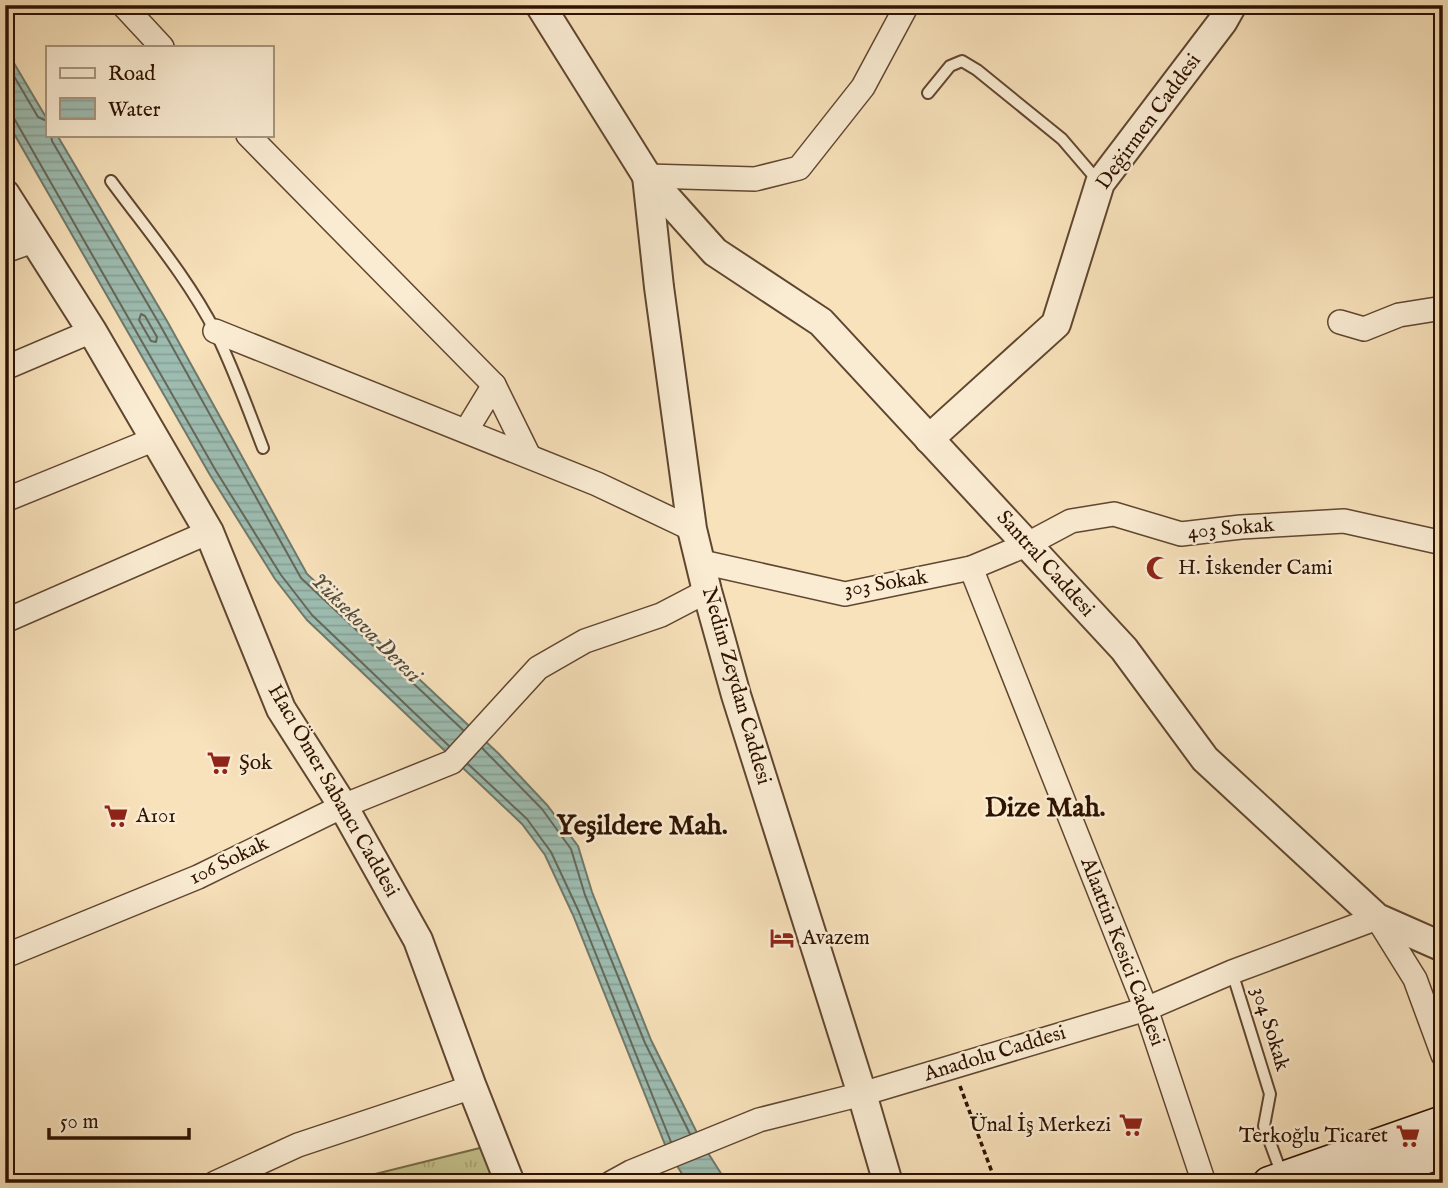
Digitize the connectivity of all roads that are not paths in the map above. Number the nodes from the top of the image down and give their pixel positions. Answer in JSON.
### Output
{"nodes":[{"id":1,"x":123,"y":5,"type":"edge"},
{"id":2,"x":540,"y":5,"type":"edge"},
{"id":3,"x":907,"y":5,"type":"edge"},
{"id":4,"x":1232,"y":5,"type":"edge"},
{"id":5,"x":161,"y":46,"type":"edge"},
{"id":6,"x":928,"y":93,"type":"dead end"},
{"id":7,"x":249,"y":136,"type":"edge"},
{"id":8,"x":647,"y":176,"type":"junction"},
{"id":9,"x":111,"y":181,"type":"dead end"},
{"id":10,"x":1100,"y":183,"type":"junction"},
{"id":11,"x":5,"y":194,"type":"edge"},
{"id":12,"x":33,"y":240,"type":"junction"},
{"id":13,"x":5,"y":251,"type":"edge"},
{"id":14,"x":1443,"y":308,"type":"edge"},
{"id":15,"x":1340,"y":322,"type":"dead end"},
{"id":16,"x":92,"y":331,"type":"junction"},
{"id":17,"x":215,"y":331,"type":"junction"},
{"id":18,"x":5,"y":368,"type":"edge"},
{"id":19,"x":494,"y":385,"type":"junction"},
{"id":20,"x":467,"y":431,"type":"junction"},
{"id":21,"x":155,"y":439,"type":"junction"},
{"id":22,"x":929,"y":439,"type":"junction"},
{"id":23,"x":263,"y":448,"type":"dead end"},
{"id":24,"x":528,"y":456,"type":"junction"},
{"id":25,"x":5,"y":500,"type":"edge"},
{"id":26,"x":692,"y":529,"type":"junction"},
{"id":27,"x":209,"y":533,"type":"junction"},
{"id":28,"x":1443,"y":544,"type":"edge"},
{"id":29,"x":1026,"y":545,"type":"junction"},
{"id":30,"x":702,"y":562,"type":"junction"},
{"id":31,"x":971,"y":568,"type":"junction"},
{"id":32,"x":707,"y":591,"type":"junction"},
{"id":33,"x":5,"y":621,"type":"edge"},
{"id":34,"x":343,"y":806,"type":"junction"},
{"id":35,"x":1377,"y":918,"type":"junction"},
{"id":36,"x":1443,"y":947,"type":"edge"},
{"id":37,"x":5,"y":956,"type":"edge"},
{"id":38,"x":1232,"y":972,"type":"junction"},
{"id":39,"x":1146,"y":1009,"type":"junction"},
{"id":40,"x":1443,"y":1055,"type":"edge"},
{"id":41,"x":471,"y":1087,"type":"junction"},
{"id":42,"x":862,"y":1094,"type":"junction"},
{"id":43,"x":1443,"y":1122,"type":"edge"},
{"id":44,"x":1443,"y":1152,"type":"edge"},
{"id":45,"x":621,"y":1177,"type":"edge"},
{"id":46,"x":1276,"y":1180,"type":"edge"},
{"id":47,"x":215,"y":1183,"type":"edge"},
{"id":48,"x":510,"y":1183,"type":"edge"},
{"id":49,"x":888,"y":1183,"type":"edge"},
{"id":50,"x":1205,"y":1183,"type":"edge"},
{"id":51,"x":1341,"y":1183,"type":"edge"}],
"edges":[{"from":1,"to":5,"type":"street"},
{"from":2,"to":8,"type":"street","name":"Santral Caddesi"},
{"from":3,"to":8,"type":"street"},
{"from":4,"to":10,"type":"street","name":"Değirmen Caddesi"},
{"from":6,"to":10,"type":"lane"},
{"from":7,"to":19,"type":"street"},
{"from":8,"to":22,"type":"street","name":"Santral Caddesi"},
{"from":8,"to":26,"type":"street","name":"Nedim Zeydan Caddesi"},
{"from":9,"to":17,"type":"lane"},
{"from":10,"to":22,"type":"street","name":"Değirmen Caddesi"},
{"from":11,"to":12,"type":"street","name":"Hacı Ömer Sabancı Caddesi"},
{"from":12,"to":13,"type":"street"},
{"from":12,"to":16,"type":"street","name":"Hacı Ömer Sabancı Caddesi"},
{"from":14,"to":15,"type":"street"},
{"from":16,"to":18,"type":"street"},
{"from":16,"to":21,"type":"street","name":"Hacı Ömer Sabancı Caddesi"},
{"from":17,"to":20,"type":"street"},
{"from":17,"to":23,"type":"lane"},
{"from":19,"to":20,"type":"street"},
{"from":19,"to":24,"type":"street"},
{"from":20,"to":24,"type":"street"},
{"from":21,"to":25,"type":"street"},
{"from":21,"to":27,"type":"street","name":"Hacı Ömer Sabancı Caddesi"},
{"from":22,"to":29,"type":"street","name":"Santral Caddesi"},
{"from":24,"to":26,"type":"street"},
{"from":26,"to":30,"type":"street","name":"Nedim Zeydan Caddesi"},
{"from":27,"to":33,"type":"street"},
{"from":27,"to":34,"type":"street","name":"Hacı Ömer Sabancı Caddesi"},
{"from":28,"to":29,"type":"street","name":"403 Sokak"},
{"from":29,"to":31,"type":"street","name":"303 Sokak"},
{"from":29,"to":35,"type":"street","name":"Santral Caddesi"},
{"from":30,"to":31,"type":"street","name":"303 Sokak"},
{"from":30,"to":32,"type":"street","name":"Nedim Zeydan Caddesi"},
{"from":31,"to":39,"type":"street","name":"Alaattin Kesici Caddesi"},
{"from":32,"to":34,"type":"street","name":"106 Sokak"},
{"from":32,"to":42,"type":"street","name":"Nedim Zeydan Caddesi"},
{"from":34,"to":37,"type":"street","name":"106 Sokak"},
{"from":34,"to":41,"type":"street","name":"Hacı Ömer Sabancı Caddesi"},
{"from":35,"to":36,"type":"street","name":"Santral Caddesi"},
{"from":35,"to":38,"type":"street","name":"Anadolu Caddesi"},
{"from":35,"to":40,"type":"street"},
{"from":38,"to":39,"type":"street","name":"Anadolu Caddesi"},
{"from":38,"to":46,"type":"lane","name":"304 Sokak"},
{"from":39,"to":42,"type":"street","name":"Anadolu Caddesi"},
{"from":39,"to":50,"type":"street","name":"Alaattin Kesici Caddesi"},
{"from":41,"to":47,"type":"street"},
{"from":41,"to":48,"type":"street","name":"Hacı Ömer Sabancı Caddesi"},
{"from":42,"to":45,"type":"street","name":"Anadolu Caddesi"},
{"from":42,"to":49,"type":"street","name":"Nedim Zeydan Caddesi"},
{"from":43,"to":46,"type":"main road"},
{"from":44,"to":51,"type":"main road"}]}
